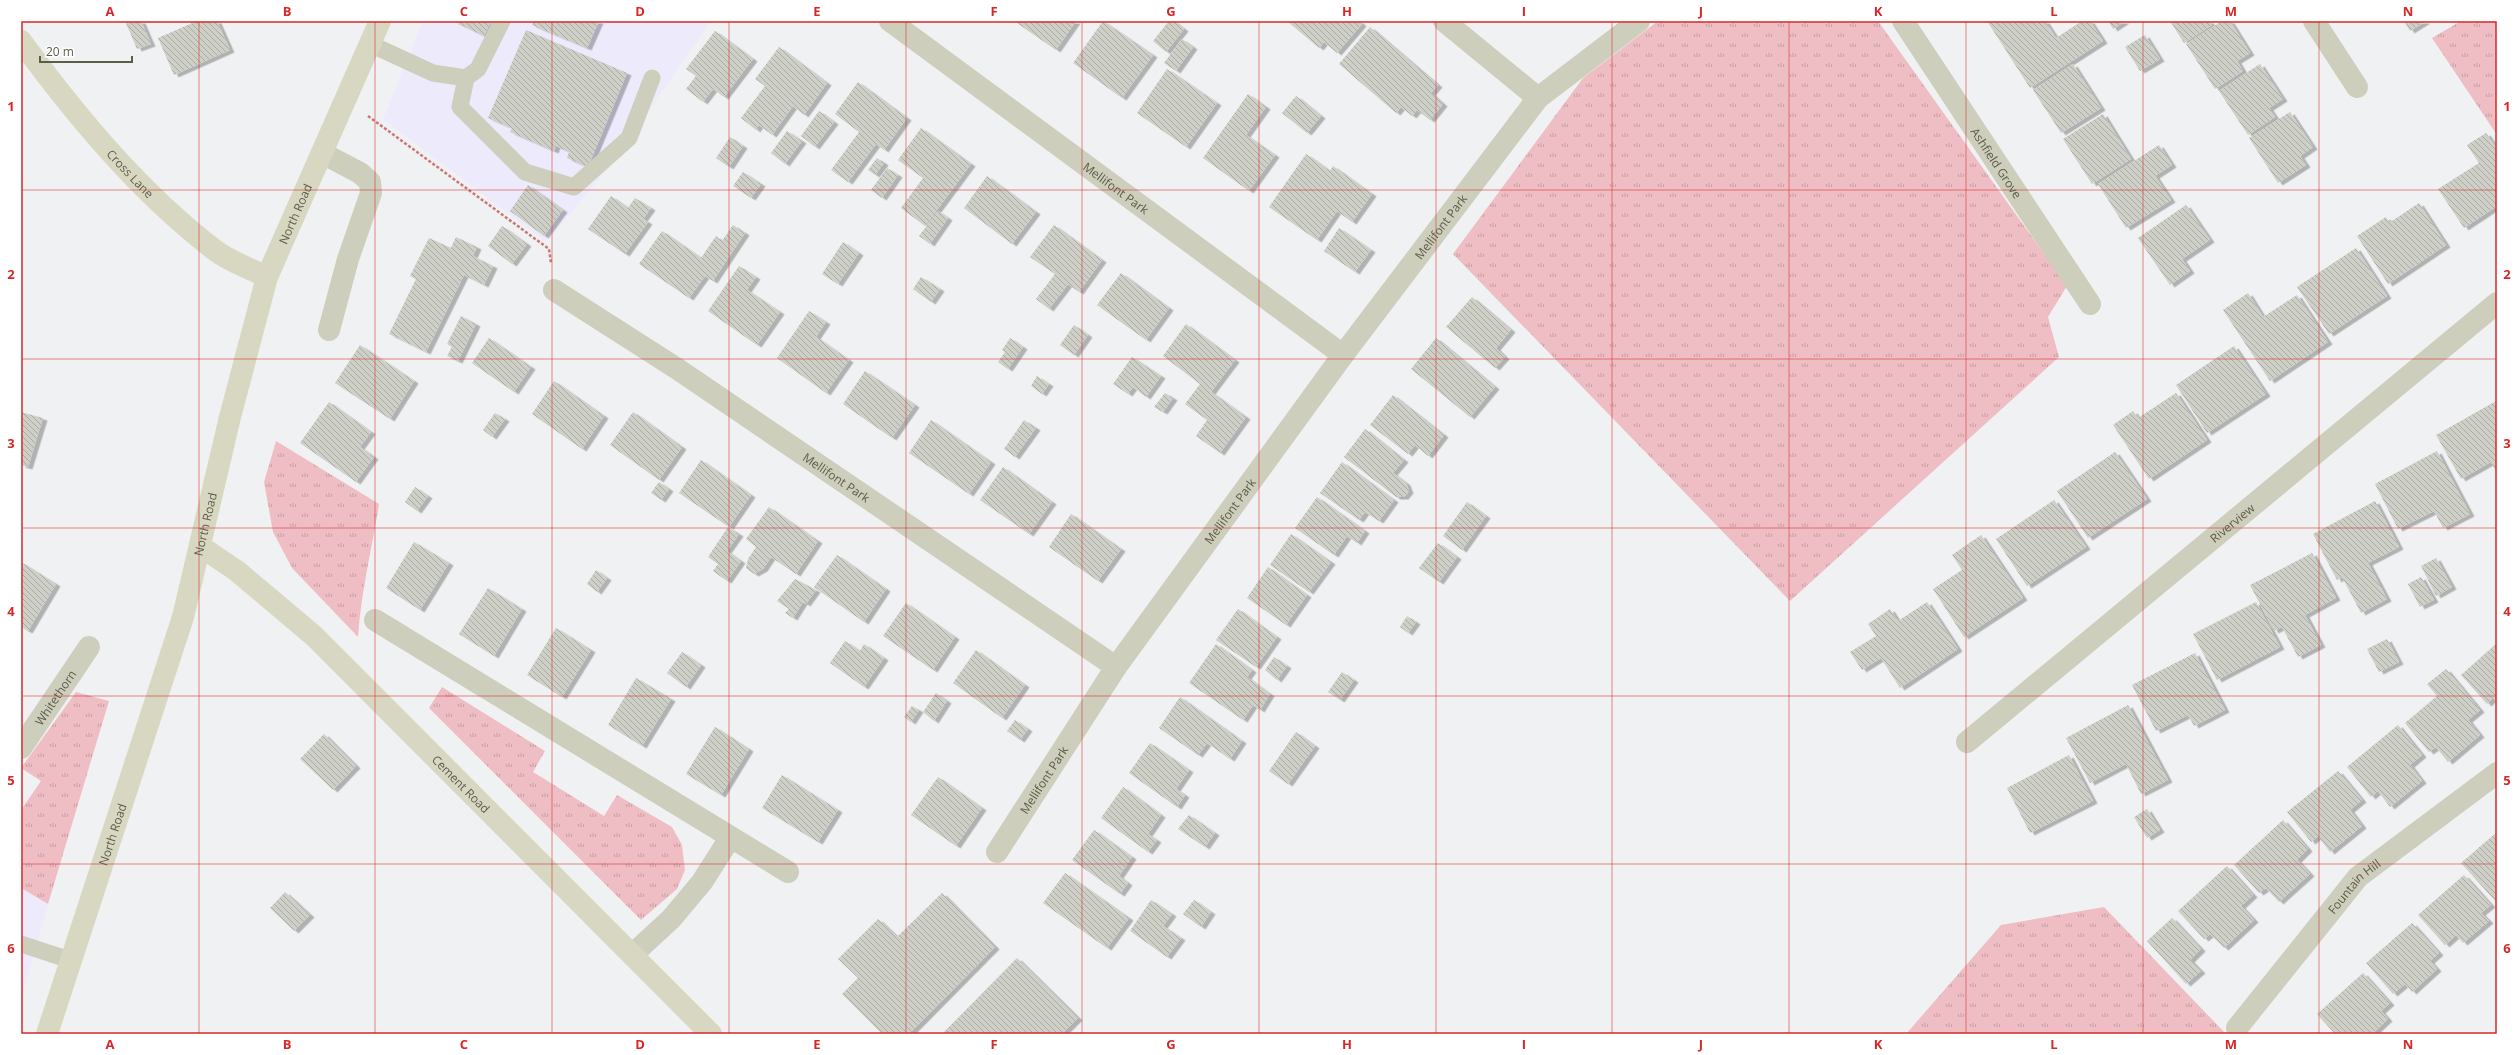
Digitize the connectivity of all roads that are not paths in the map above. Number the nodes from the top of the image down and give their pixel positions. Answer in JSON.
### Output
{"nodes":[{"id":1,"x":380,"y":21,"type":"edge"},
{"id":2,"x":502,"y":21,"type":"edge"},
{"id":3,"x":890,"y":21,"type":"edge"},
{"id":4,"x":1444,"y":21,"type":"edge"},
{"id":5,"x":1639,"y":21,"type":"edge"},
{"id":6,"x":1903,"y":21,"type":"edge"},
{"id":7,"x":2314,"y":21,"type":"edge"},
{"id":8,"x":21,"y":41,"type":"edge"},
{"id":9,"x":370,"y":44,"type":"junction"},
{"id":10,"x":466,"y":78,"type":"junction"},
{"id":11,"x":652,"y":78,"type":"dead end"},
{"id":12,"x":2357,"y":87,"type":"dead end"},
{"id":13,"x":1538,"y":98,"type":"junction"},
{"id":14,"x":322,"y":153,"type":"junction"},
{"id":15,"x":267,"y":277,"type":"junction"},
{"id":16,"x":554,"y":290,"type":"road end"},
{"id":17,"x":2497,"y":303,"type":"edge"},
{"id":18,"x":2090,"y":304,"type":"dead end"},
{"id":19,"x":329,"y":330,"type":"dead end"},
{"id":20,"x":1343,"y":355,"type":"junction"},
{"id":21,"x":200,"y":546,"type":"junction"},
{"id":22,"x":376,"y":620,"type":"dead end"},
{"id":23,"x":89,"y":648,"type":"dead end"},
{"id":24,"x":1116,"y":667,"type":"junction"},
{"id":25,"x":1967,"y":742,"type":"dead end"},
{"id":26,"x":21,"y":748,"type":"edge"},
{"id":27,"x":2497,"y":773,"type":"edge"},
{"id":28,"x":730,"y":838,"type":"junction"},
{"id":29,"x":997,"y":852,"type":"dead end"},
{"id":30,"x":788,"y":872,"type":"dead end"},
{"id":31,"x":21,"y":944,"type":"edge"},
{"id":32,"x":633,"y":954,"type":"junction"},
{"id":33,"x":70,"y":960,"type":"junction"},
{"id":34,"x":2237,"y":1028,"type":"dead end"},
{"id":35,"x":47,"y":1034,"type":"edge"},
{"id":36,"x":711,"y":1034,"type":"edge"}],
"edges":[{"from":1,"to":9,"type":"main road","name":"North Road"},
{"from":2,"to":10,"type":"lane"},
{"from":3,"to":20,"type":"street","name":"Mellifont Park"},
{"from":4,"to":13,"type":"street"},
{"from":5,"to":13,"type":"street","name":"Mellifont Park"},
{"from":6,"to":18,"type":"street","name":"Ashfield Grove"},
{"from":7,"to":12,"type":"street"},
{"from":8,"to":15,"type":"main road","name":"Cross Lane"},
{"from":9,"to":10,"type":"lane"},
{"from":9,"to":14,"type":"main road","name":"North Road"},
{"from":10,"to":11,"type":"lane"},
{"from":13,"to":20,"type":"street","name":"Mellifont Park"},
{"from":14,"to":15,"type":"main road","name":"North Road"},
{"from":14,"to":19,"type":"street"},
{"from":15,"to":21,"type":"main road","name":"North Road"},
{"from":16,"to":24,"type":"street","name":"Mellifont Park"},
{"from":17,"to":25,"type":"street","name":"Riverview"},
{"from":20,"to":24,"type":"street","name":"Mellifont Park"},
{"from":21,"to":32,"type":"main road","name":"Cement Road"},
{"from":21,"to":33,"type":"main road","name":"North Road"},
{"from":22,"to":28,"type":"street"},
{"from":23,"to":26,"type":"street","name":"Whitethorn"},
{"from":24,"to":29,"type":"street","name":"Mellifont Park"},
{"from":27,"to":34,"type":"street","name":"Fountain Hill"},
{"from":28,"to":30,"type":"street"},
{"from":28,"to":32,"type":"street"},
{"from":31,"to":33,"type":"lane"},
{"from":32,"to":36,"type":"main road","name":"Cement Road"},
{"from":33,"to":35,"type":"main road","name":"North Road"}]}
